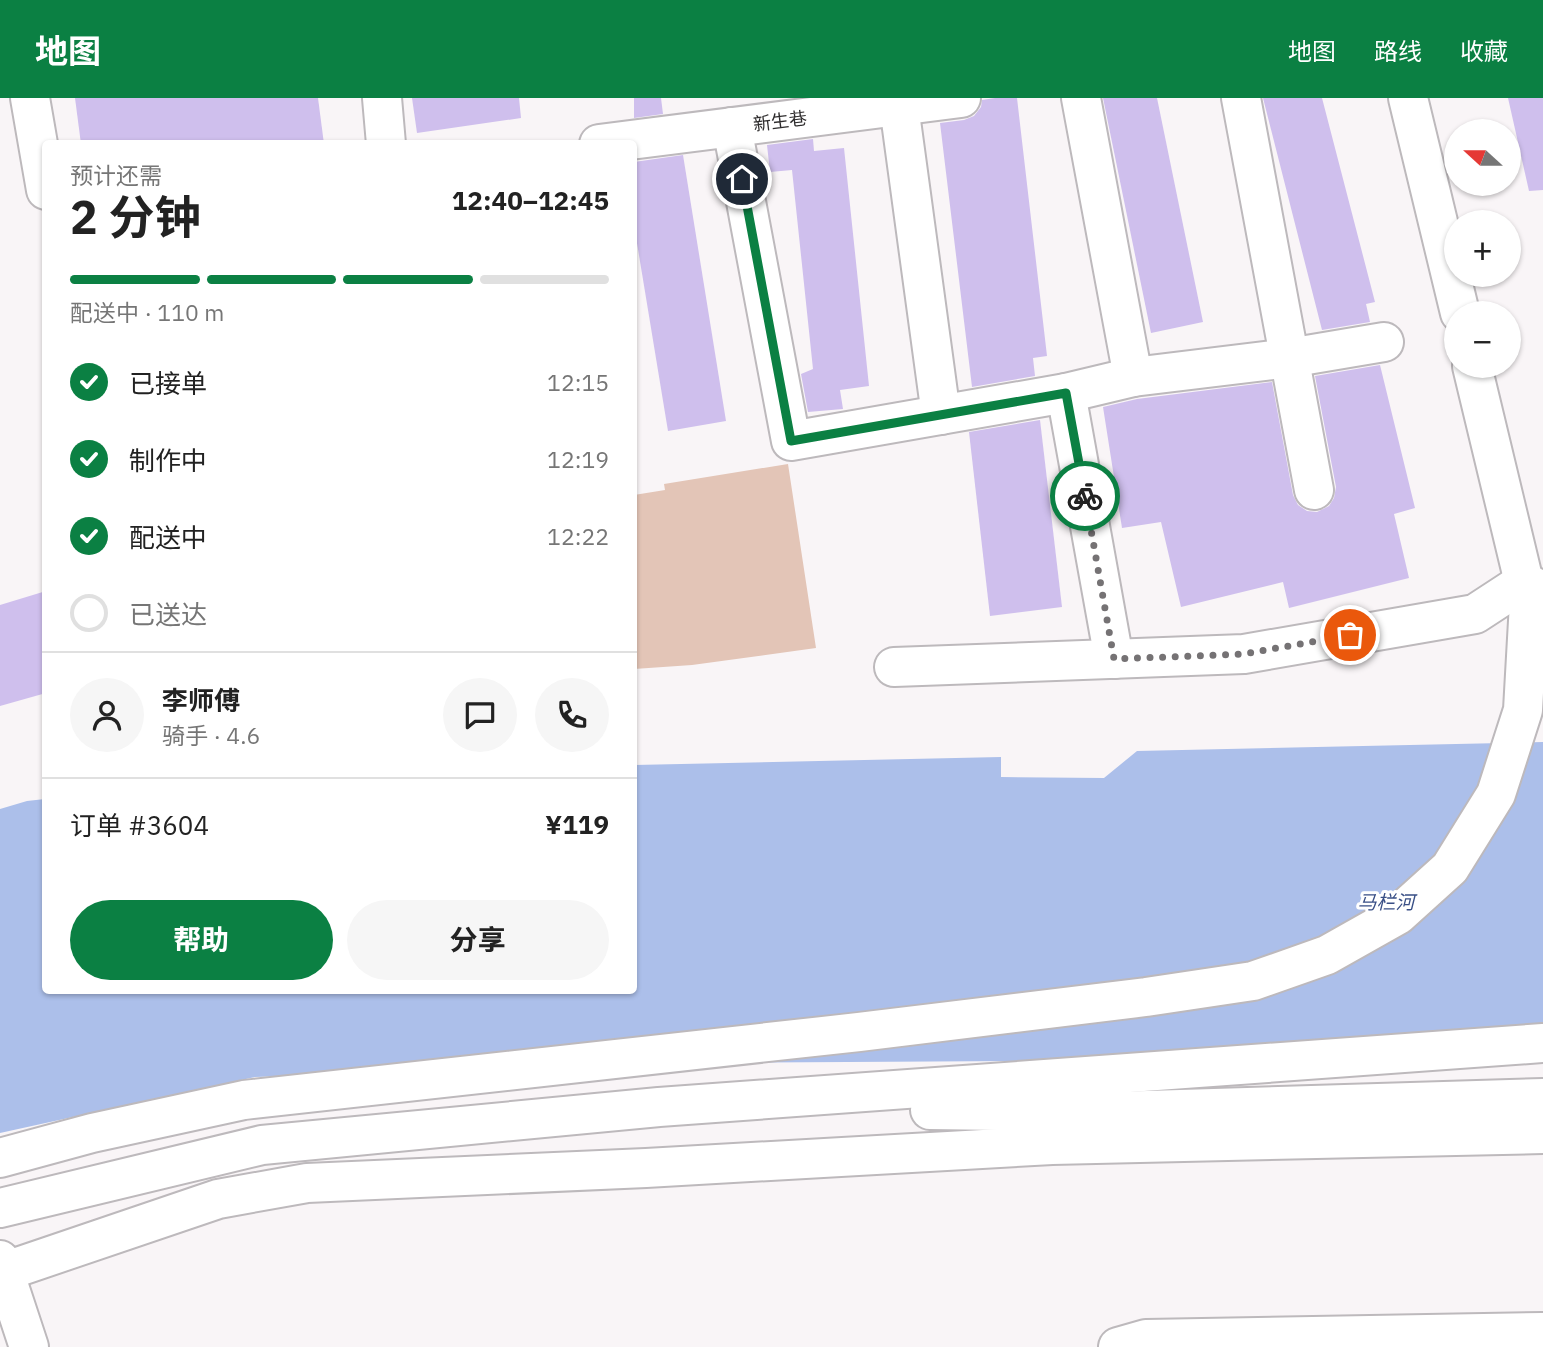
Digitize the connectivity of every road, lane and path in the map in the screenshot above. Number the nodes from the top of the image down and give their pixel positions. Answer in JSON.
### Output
{"nodes":[{"id":1,"x":30,"y":98,"type":"edge"},
{"id":2,"x":382,"y":98,"type":"edge"},
{"id":3,"x":961,"y":98,"type":"edge"},
{"id":4,"x":1081,"y":98,"type":"edge"},
{"id":5,"x":1241,"y":98,"type":"edge"},
{"id":6,"x":1408,"y":98,"type":"edge"},
{"id":7,"x":899,"y":106,"type":"junction"},
{"id":8,"x":709,"y":119,"type":"edge"},
{"id":9,"x":386,"y":140,"type":"edge"},
{"id":10,"x":617,"y":140,"type":"edge"},
{"id":11,"x":42,"y":167,"type":"edge"},
{"id":12,"x":1457,"y":301,"type":"edge"},
{"id":13,"x":1384,"y":342,"type":"dead end"},
{"id":14,"x":1289,"y":358,"type":"junction"},
{"id":15,"x":1133,"y":377,"type":"junction"},
{"id":16,"x":1475,"y":378,"type":"edge"},
{"id":17,"x":1066,"y":393,"type":"junction"},
{"id":18,"x":941,"y":415,"type":"junction"},
{"id":19,"x":1314,"y":490,"type":"dead end"},
{"id":20,"x":1535,"y":602,"type":"edge"},
{"id":21,"x":1114,"y":659,"type":"junction"},
{"id":22,"x":894,"y":667,"type":"dead end"},
{"id":23,"x":1543,"y":1043,"type":"edge"},
{"id":24,"x":1543,"y":1098,"type":"edge"},
{"id":25,"x":659,"y":1107,"type":"junction"},
{"id":26,"x":1543,"y":1134,"type":"edge"},
{"id":27,"x":0,"y":1157,"type":"edge"},
{"id":28,"x":0,"y":1208,"type":"edge"},
{"id":29,"x":1,"y":1268,"type":"edge"},
{"id":30,"x":1543,"y":1332,"type":"edge"},
{"id":31,"x":29,"y":1347,"type":"edge"},
{"id":32,"x":1118,"y":1347,"type":"edge"}],
"edges":[{"from":1,"to":11,"type":"main road"},
{"from":2,"to":9,"type":"main road"},
{"from":3,"to":7,"type":"main road","name":"新生巷"},
{"from":4,"to":15,"type":"main road"},
{"from":5,"to":14,"type":"main road"},
{"from":6,"to":12,"type":"main road"},
{"from":7,"to":8,"type":"main road","name":"新生巷"},
{"from":7,"to":18,"type":"main road"},
{"from":8,"to":10,"type":"main road","name":"新生巷"},
{"from":8,"to":18,"type":"main road"},
{"from":13,"to":14,"type":"main road"},
{"from":14,"to":15,"type":"main road"},
{"from":14,"to":19,"type":"main road"},
{"from":15,"to":17,"type":"main road"},
{"from":16,"to":20,"type":"main road"},
{"from":17,"to":18,"type":"main road"},
{"from":17,"to":21,"type":"main road"},
{"from":20,"to":21,"type":"main road"},
{"from":20,"to":27,"type":"main road"},
{"from":21,"to":22,"type":"main road"},
{"from":23,"to":25,"type":"main road"},
{"from":24,"to":25,"type":"main road"},
{"from":25,"to":28,"type":"main road"},
{"from":26,"to":29,"type":"main road"},
{"from":29,"to":31,"type":"main road"},
{"from":30,"to":32,"type":"main road"}]}
